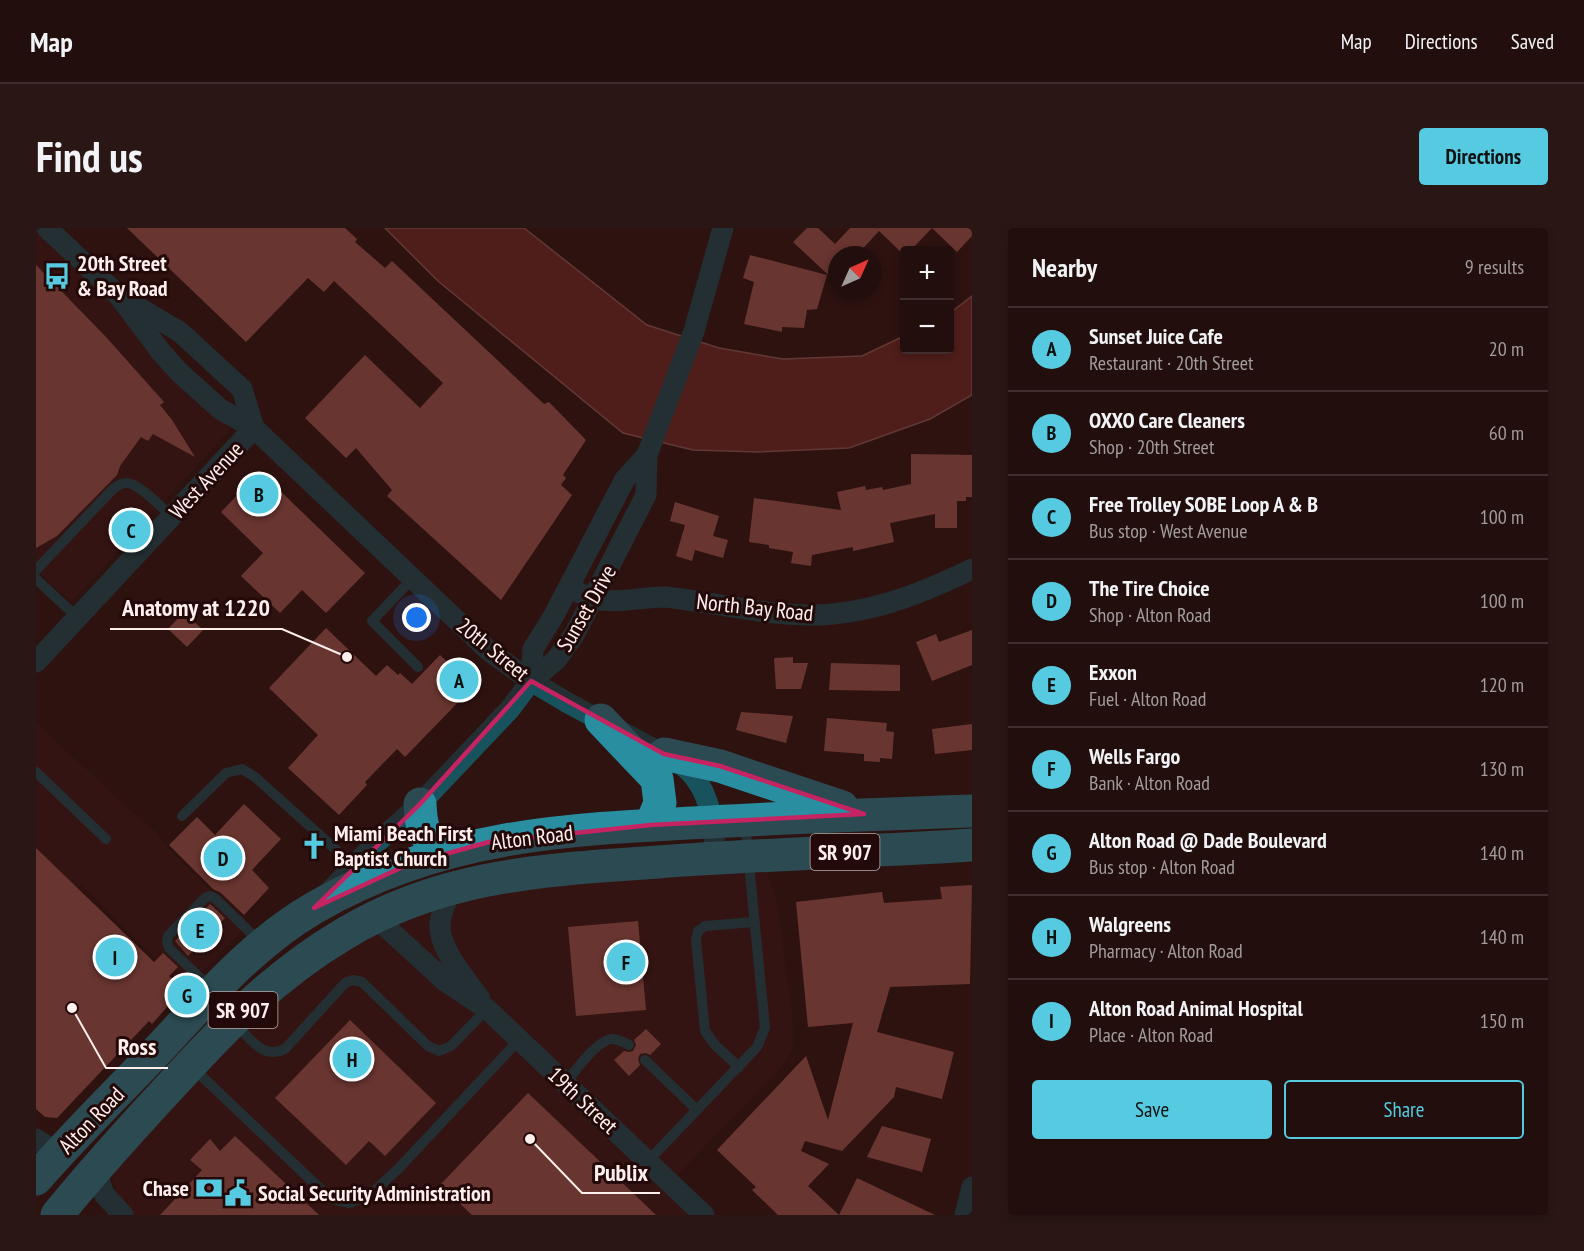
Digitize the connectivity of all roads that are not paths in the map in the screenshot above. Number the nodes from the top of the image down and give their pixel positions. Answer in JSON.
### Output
{"nodes":[{"id":1,"x":48,"y":228,"type":"edge"},
{"id":2,"x":724,"y":230,"type":"edge"},
{"id":3,"x":119,"y":296,"type":"junction"},
{"id":4,"x":254,"y":428,"type":"junction"},
{"id":5,"x":647,"y":455,"type":"junction"},
{"id":6,"x":608,"y":510,"type":"junction"},
{"id":7,"x":172,"y":517,"type":"junction"},
{"id":8,"x":632,"y":523,"type":"junction"},
{"id":9,"x":972,"y":569,"type":"edge"},
{"id":10,"x":36,"y":570,"type":"edge"},
{"id":11,"x":412,"y":578,"type":"junction"},
{"id":12,"x":36,"y":579,"type":"edge"},
{"id":13,"x":569,"y":587,"type":"junction"},
{"id":14,"x":593,"y":599,"type":"junction"},
{"id":15,"x":78,"y":618,"type":"junction"},
{"id":16,"x":36,"y":662,"type":"edge"},
{"id":17,"x":418,"y":667,"type":"dead end"},
{"id":18,"x":531,"y":681,"type":"junction"},
{"id":19,"x":601,"y":720,"type":"junction"},
{"id":20,"x":664,"y":754,"type":"junction"},
{"id":21,"x":36,"y":771,"type":"edge"},
{"id":22,"x":420,"y":804,"type":"junction"},
{"id":23,"x":972,"y":811,"type":"edge"},
{"id":24,"x":864,"y":814,"type":"junction"},
{"id":25,"x":182,"y":816,"type":"dead end"},
{"id":26,"x":745,"y":820,"type":"junction"},
{"id":27,"x":712,"y":822,"type":"junction"},
{"id":28,"x":651,"y":825,"type":"junction"},
{"id":29,"x":106,"y":839,"type":"dead end"},
{"id":30,"x":972,"y":845,"type":"edge"},
{"id":31,"x":440,"y":854,"type":"junction"},
{"id":32,"x":748,"y":856,"type":"junction"},
{"id":33,"x":716,"y":858,"type":"junction"},
{"id":34,"x":354,"y":866,"type":"junction"},
{"id":35,"x":452,"y":888,"type":"junction"},
{"id":36,"x":314,"y":908,"type":"junction"},
{"id":37,"x":376,"y":918,"type":"junction"},
{"id":38,"x":754,"y":922,"type":"junction"},
{"id":39,"x":262,"y":944,"type":"junction"},
{"id":40,"x":214,"y":991,"type":"junction"},
{"id":41,"x":487,"y":1009,"type":"junction"},
{"id":42,"x":232,"y":1021,"type":"junction"},
{"id":43,"x":519,"y":1040,"type":"junction"},
{"id":44,"x":629,"y":1045,"type":"dead end"},
{"id":45,"x":645,"y":1060,"type":"dead end"},
{"id":46,"x":190,"y":1065,"type":"junction"},
{"id":47,"x":739,"y":1066,"type":"junction"},
{"id":48,"x":565,"y":1083,"type":"junction"},
{"id":49,"x":697,"y":1110,"type":"junction"},
{"id":50,"x":47,"y":1146,"type":"edge"},
{"id":51,"x":648,"y":1161,"type":"junction"},
{"id":52,"x":95,"y":1169,"type":"junction"},
{"id":53,"x":36,"y":1179,"type":"edge"},
{"id":54,"x":972,"y":1187,"type":"edge"},
{"id":55,"x":57,"y":1215,"type":"edge"},
{"id":56,"x":123,"y":1215,"type":"edge"},
{"id":57,"x":704,"y":1215,"type":"edge"},
{"id":58,"x":965,"y":1215,"type":"edge"}],
"edges":[{"from":1,"to":3,"type":"street","name":"20th Street"},
{"from":2,"to":5,"type":"street","name":"Sunset Drive"},
{"from":3,"to":4,"type":"street","name":"20th Street"},
{"from":3,"to":4,"type":"street","name":"20th Street"},
{"from":4,"to":7,"type":"street","name":"West Avenue"},
{"from":4,"to":11,"type":"street","name":"20th Street"},
{"from":5,"to":6,"type":"street"},
{"from":5,"to":8,"type":"street","name":"Sunset Drive"},
{"from":6,"to":8,"type":"street"},
{"from":6,"to":13,"type":"street"},
{"from":7,"to":10,"type":"lane"},
{"from":7,"to":15,"type":"street","name":"West Avenue"},
{"from":8,"to":14,"type":"street","name":"Sunset Drive"},
{"from":9,"to":14,"type":"street","name":"North Bay Road"},
{"from":11,"to":17,"type":"lane"},
{"from":11,"to":18,"type":"street","name":"20th Street"},
{"from":12,"to":15,"type":"lane"},
{"from":13,"to":14,"type":"street","name":"North Bay Road"},
{"from":13,"to":18,"type":"street"},
{"from":14,"to":18,"type":"street","name":"Sunset Drive"},
{"from":15,"to":16,"type":"street","name":"West Avenue"},
{"from":18,"to":19,"type":"street","name":"20th Street"},
{"from":18,"to":22,"type":"street","name":"Sunset Drive"},
{"from":19,"to":20,"type":"street","name":"20th Street"},
{"from":19,"to":28,"type":"highway"},
{"from":20,"to":24,"type":"highway"},
{"from":20,"to":27,"type":"street","name":"20th Street"},
{"from":21,"to":29,"type":"lane"},
{"from":22,"to":31,"type":"highway"},
{"from":22,"to":34,"type":"street","name":"Sunset Drive"},
{"from":23,"to":24,"type":"highway","name":"Alton Road","number":"SR 907"},
{"from":24,"to":26,"type":"highway","name":"Alton Road","number":"SR 907"},
{"from":25,"to":34,"type":"lane"},
{"from":26,"to":27,"type":"highway","name":"Alton Road","number":"SR 907"},
{"from":26,"to":32,"type":"lane"},
{"from":27,"to":28,"type":"highway","name":"Alton Road","number":"SR 907"},
{"from":27,"to":33,"type":"street","name":"20th Street"},
{"from":28,"to":31,"type":"highway","name":"Alton Road","number":"SR 907"},
{"from":30,"to":32,"type":"highway","name":"Alton Road","number":"SR 907"},
{"from":31,"to":36,"type":"highway","name":"Alton Road","number":"SR 907"},
{"from":32,"to":33,"type":"highway","name":"Alton Road","number":"SR 907"},
{"from":32,"to":38,"type":"lane"},
{"from":33,"to":35,"type":"highway","name":"Alton Road","number":"SR 907"},
{"from":34,"to":36,"type":"street","name":"Sunset Drive"},
{"from":35,"to":37,"type":"highway","name":"Alton Road","number":"SR 907"},
{"from":35,"to":41,"type":"street","name":"19th Street"},
{"from":36,"to":39,"type":"highway","name":"Alton Road","number":"SR 907"},
{"from":37,"to":41,"type":"street","name":"19th Street"},
{"from":37,"to":42,"type":"highway","name":"Alton Road","number":"SR 907"},
{"from":38,"to":47,"type":"lane"},
{"from":38,"to":47,"type":"lane"},
{"from":39,"to":40,"type":"highway","name":"Alton Road","number":"SR 907"},
{"from":39,"to":40,"type":"lane"},
{"from":40,"to":50,"type":"highway","name":"Alton Road","number":"SR 907"},
{"from":41,"to":42,"type":"lane"},
{"from":41,"to":43,"type":"street","name":"19th Street"},
{"from":42,"to":46,"type":"highway","name":"Alton Road","number":"SR 907"},
{"from":43,"to":46,"type":"lane"},
{"from":43,"to":48,"type":"street","name":"19th Street"},
{"from":44,"to":48,"type":"lane"},
{"from":45,"to":49,"type":"lane"},
{"from":46,"to":52,"type":"highway","name":"Alton Road","number":"SR 907"},
{"from":47,"to":49,"type":"lane"},
{"from":48,"to":51,"type":"street","name":"19th Street"},
{"from":49,"to":51,"type":"lane"},
{"from":50,"to":53,"type":"highway","name":"Alton Road","number":"SR 907"},
{"from":51,"to":57,"type":"street","name":"19th Street"},
{"from":52,"to":55,"type":"highway","name":"Alton Road","number":"SR 907"},
{"from":52,"to":56,"type":"street"},
{"from":54,"to":58,"type":"street"}]}
